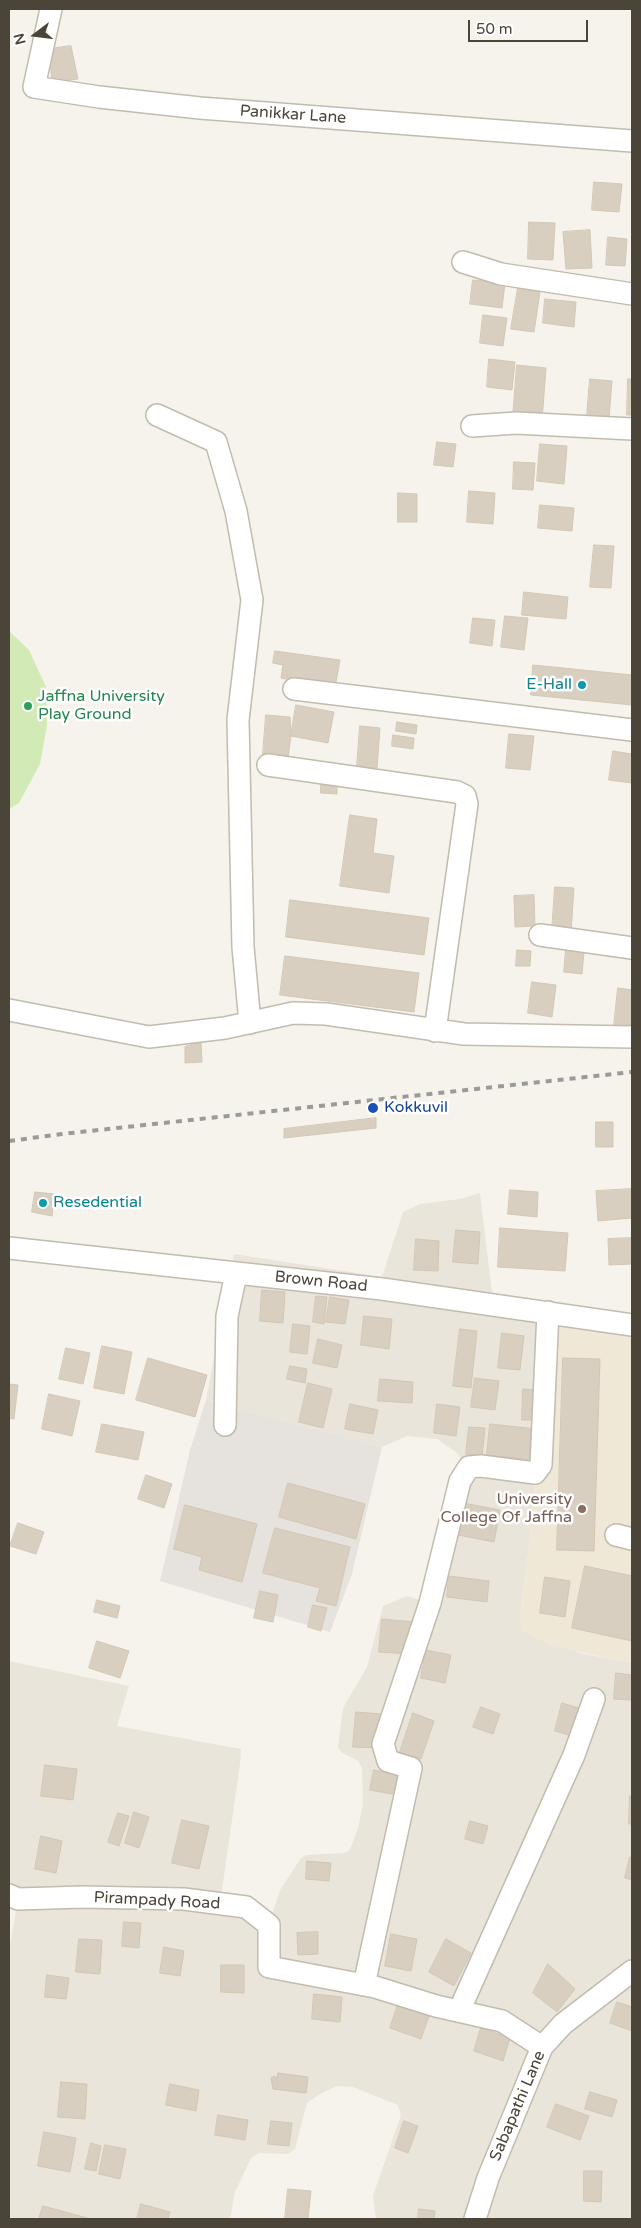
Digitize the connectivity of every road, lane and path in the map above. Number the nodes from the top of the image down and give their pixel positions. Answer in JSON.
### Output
{"nodes":[{"id":1,"x":52,"y":9,"type":"edge"},
{"id":2,"x":632,"y":141,"type":"edge"},
{"id":3,"x":464,"y":262,"type":"dead end"},
{"id":4,"x":632,"y":294,"type":"edge"},
{"id":5,"x":157,"y":416,"type":"dead end"},
{"id":6,"x":472,"y":426,"type":"dead end"},
{"id":7,"x":632,"y":429,"type":"edge"},
{"id":8,"x":294,"y":689,"type":"dead end"},
{"id":9,"x":632,"y":730,"type":"edge"},
{"id":10,"x":268,"y":765,"type":"dead end"},
{"id":11,"x":540,"y":935,"type":"dead end"},
{"id":12,"x":632,"y":948,"type":"edge"},
{"id":13,"x":9,"y":1010,"type":"edge"},
{"id":14,"x":250,"y":1023,"type":"junction"},
{"id":15,"x":435,"y":1031,"type":"junction"},
{"id":16,"x":632,"y":1037,"type":"edge"},
{"id":17,"x":9,"y":1248,"type":"edge"},
{"id":18,"x":236,"y":1274,"type":"junction"},
{"id":19,"x":548,"y":1312,"type":"junction"},
{"id":20,"x":632,"y":1325,"type":"edge"},
{"id":21,"x":225,"y":1425,"type":"dead end"},
{"id":22,"x":594,"y":1699,"type":"dead end"},
{"id":23,"x":9,"y":1895,"type":"edge"},
{"id":24,"x":632,"y":1971,"type":"edge"},
{"id":25,"x":364,"y":1985,"type":"junction"},
{"id":26,"x":458,"y":2011,"type":"junction"},
{"id":27,"x":542,"y":2046,"type":"junction"},
{"id":28,"x":475,"y":2219,"type":"edge"}],
"edges":[{"from":1,"to":2,"type":"street","name":"Panikkar Lane"},
{"from":3,"to":4,"type":"street"},
{"from":5,"to":14,"type":"street"},
{"from":6,"to":7,"type":"street"},
{"from":8,"to":9,"type":"street"},
{"from":10,"to":15,"type":"street"},
{"from":11,"to":12,"type":"street"},
{"from":13,"to":14,"type":"street"},
{"from":14,"to":15,"type":"street"},
{"from":15,"to":16,"type":"street"},
{"from":17,"to":18,"type":"street","name":"Brown Road"},
{"from":18,"to":19,"type":"street","name":"Brown Road"},
{"from":18,"to":21,"type":"street"},
{"from":19,"to":20,"type":"street","name":"Brown Road"},
{"from":19,"to":25,"type":"street"},
{"from":22,"to":26,"type":"street"},
{"from":23,"to":25,"type":"street","name":"Pirampady Road"},
{"from":24,"to":27,"type":"street","name":"Sabapathi Lane"},
{"from":25,"to":26,"type":"street","name":"Pirampady Road"},
{"from":26,"to":27,"type":"street","name":"Pirampady Road"},
{"from":27,"to":28,"type":"street","name":"Sabapathi Lane"}]}
